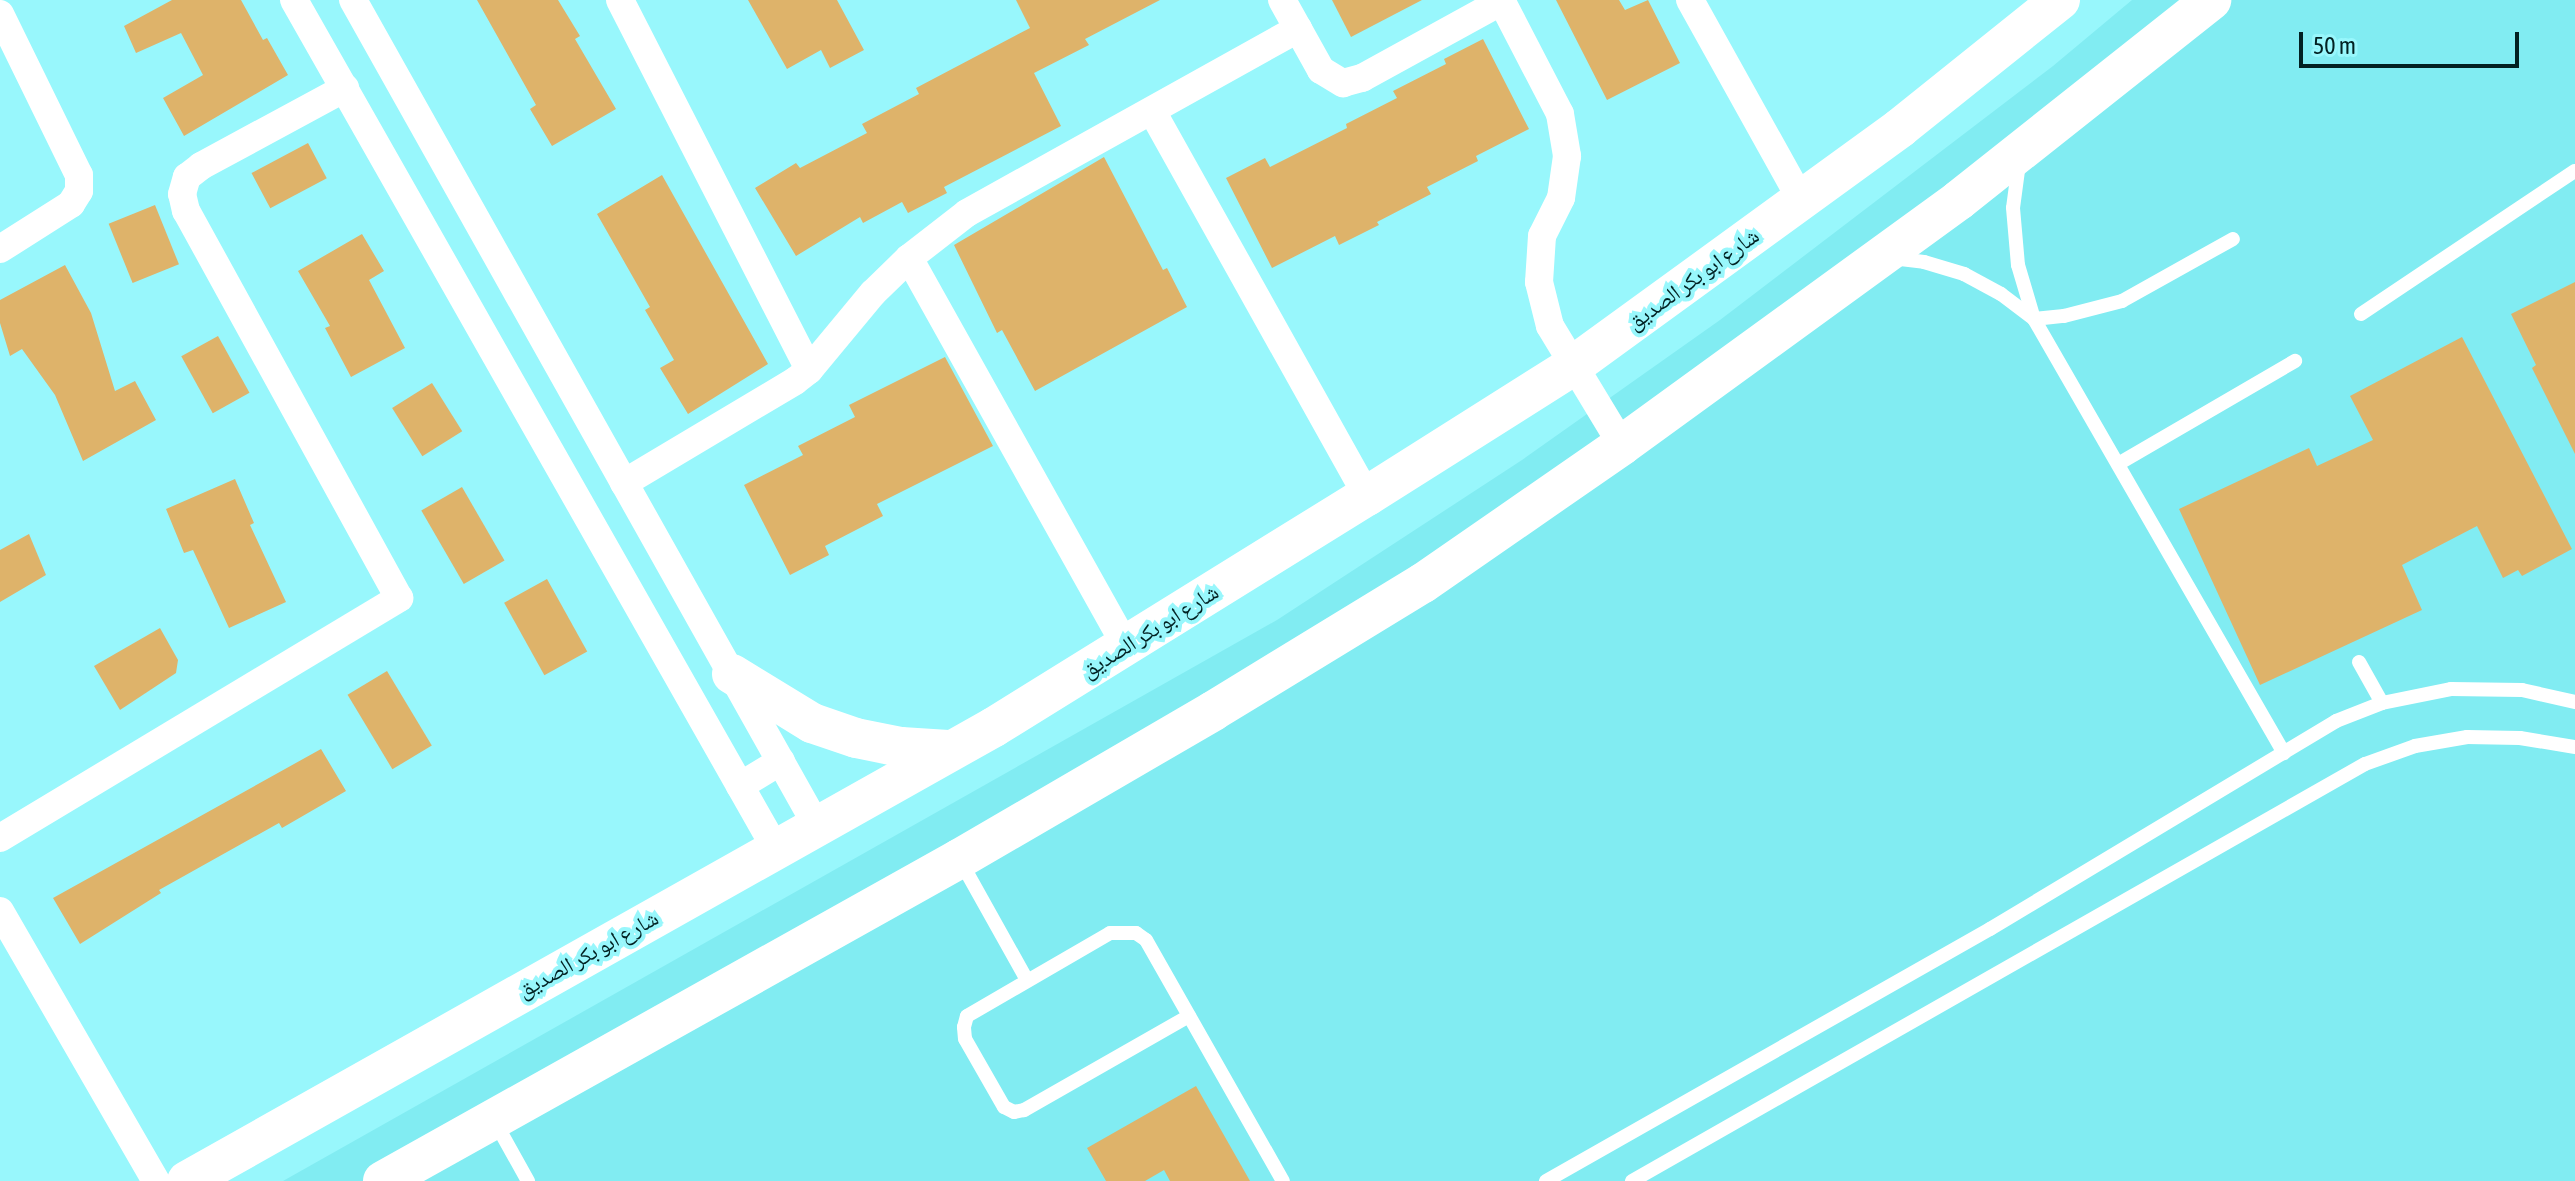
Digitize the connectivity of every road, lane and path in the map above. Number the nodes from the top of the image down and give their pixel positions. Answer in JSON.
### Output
{"nodes":[{"id":1,"x":294,"y":0,"type":"edge"},
{"id":2,"x":353,"y":0,"type":"edge"},
{"id":3,"x":620,"y":0,"type":"edge"},
{"id":4,"x":1282,"y":0,"type":"edge"},
{"id":5,"x":1501,"y":0,"type":"edge"},
{"id":6,"x":1690,"y":0,"type":"edge"},
{"id":7,"x":2060,"y":0,"type":"edge"},
{"id":8,"x":2211,"y":0,"type":"edge"},
{"id":9,"x":0,"y":14,"type":"edge"},
{"id":10,"x":1298,"y":29,"type":"junction"},
{"id":11,"x":345,"y":88,"type":"junction"},
{"id":12,"x":1152,"y":111,"type":"junction"},
{"id":13,"x":2020,"y":152,"type":"junction"},
{"id":14,"x":2575,"y":171,"type":"edge"},
{"id":15,"x":1802,"y":201,"type":"junction"},
{"id":16,"x":2233,"y":239,"type":"dead end"},
{"id":17,"x":0,"y":249,"type":"edge"},
{"id":18,"x":1883,"y":257,"type":"junction"},
{"id":19,"x":909,"y":258,"type":"junction"},
{"id":20,"x":2361,"y":314,"type":"dead end"},
{"id":21,"x":2034,"y":319,"type":"junction"},
{"id":22,"x":2295,"y":361,"type":"dead end"},
{"id":23,"x":1574,"y":365,"type":"junction"},
{"id":24,"x":809,"y":370,"type":"junction"},
{"id":25,"x":1622,"y":445,"type":"junction"},
{"id":26,"x":2118,"y":464,"type":"junction"},
{"id":27,"x":624,"y":483,"type":"junction"},
{"id":28,"x":1367,"y":496,"type":"junction"},
{"id":29,"x":1126,"y":646,"type":"junction"},
{"id":30,"x":2359,"y":662,"type":"dead end"},
{"id":31,"x":732,"y":674,"type":"junction"},
{"id":32,"x":2575,"y":702,"type":"edge"},
{"id":33,"x":2382,"y":703,"type":"junction"},
{"id":34,"x":2575,"y":747,"type":"edge"},
{"id":35,"x":948,"y":750,"type":"junction"},
{"id":36,"x":2284,"y":753,"type":"junction"},
{"id":37,"x":781,"y":761,"type":"junction"},
{"id":38,"x":740,"y":786,"type":"junction"},
{"id":39,"x":818,"y":828,"type":"junction"},
{"id":40,"x":0,"y":838,"type":"edge"},
{"id":41,"x":777,"y":851,"type":"junction"},
{"id":42,"x":959,"y":859,"type":"junction"},
{"id":43,"x":0,"y":911,"type":"edge"},
{"id":44,"x":1027,"y":980,"type":"junction"},
{"id":45,"x":1189,"y":1016,"type":"junction"},
{"id":46,"x":494,"y":1120,"type":"junction"},
{"id":47,"x":156,"y":1181,"type":"edge"},
{"id":48,"x":187,"y":1181,"type":"edge"},
{"id":49,"x":383,"y":1181,"type":"edge"},
{"id":50,"x":528,"y":1181,"type":"edge"},
{"id":51,"x":1283,"y":1181,"type":"edge"},
{"id":52,"x":1546,"y":1181,"type":"edge"},
{"id":53,"x":1632,"y":1181,"type":"edge"}],
"edges":[{"from":1,"to":11,"type":"street"},
{"from":2,"to":27,"type":"street"},
{"from":3,"to":24,"type":"street"},
{"from":4,"to":10,"type":"street"},
{"from":5,"to":10,"type":"street"},
{"from":5,"to":23,"type":"street"},
{"from":6,"to":15,"type":"street"},
{"from":7,"to":15,"type":"main road","name":"شارع ابو بكر الصديق"},
{"from":8,"to":13,"type":"main road"},
{"from":9,"to":17,"type":"street"},
{"from":10,"to":12,"type":"street"},
{"from":11,"to":38,"type":"street"},
{"from":11,"to":40,"type":"street"},
{"from":12,"to":19,"type":"street"},
{"from":12,"to":28,"type":"street"},
{"from":13,"to":18,"type":"main road"},
{"from":13,"to":21,"type":"lane"},
{"from":14,"to":20,"type":"lane"},
{"from":15,"to":23,"type":"main road","name":"شارع ابو بكر الصديق"},
{"from":16,"to":21,"type":"lane"},
{"from":18,"to":21,"type":"lane"},
{"from":18,"to":25,"type":"main road"},
{"from":19,"to":24,"type":"street"},
{"from":19,"to":29,"type":"street"},
{"from":21,"to":26,"type":"lane"},
{"from":22,"to":26,"type":"lane"},
{"from":23,"to":25,"type":"street"},
{"from":23,"to":28,"type":"main road","name":"شارع ابو بكر الصديق"},
{"from":24,"to":27,"type":"street"},
{"from":25,"to":42,"type":"main road"},
{"from":26,"to":36,"type":"lane"},
{"from":27,"to":31,"type":"street"},
{"from":28,"to":29,"type":"main road","name":"شارع ابو بكر الصديق"},
{"from":29,"to":35,"type":"main road","name":"شارع ابو بكر الصديق"},
{"from":30,"to":33,"type":"lane"},
{"from":31,"to":35,"type":"main road"},
{"from":31,"to":37,"type":"street"},
{"from":32,"to":33,"type":"lane"},
{"from":33,"to":36,"type":"lane"},
{"from":34,"to":53,"type":"lane"},
{"from":35,"to":39,"type":"main road","name":"شارع ابو بكر الصديق"},
{"from":36,"to":52,"type":"lane"},
{"from":37,"to":38,"type":"street"},
{"from":37,"to":39,"type":"street"},
{"from":38,"to":41,"type":"street"},
{"from":39,"to":41,"type":"main road","name":"شارع ابو بكر الصديق"},
{"from":41,"to":48,"type":"main road","name":"شارع ابو بكر الصديق"},
{"from":42,"to":44,"type":"lane"},
{"from":42,"to":46,"type":"main road"},
{"from":43,"to":47,"type":"street"},
{"from":44,"to":45,"type":"lane"},
{"from":44,"to":45,"type":"lane"},
{"from":45,"to":51,"type":"lane"},
{"from":46,"to":49,"type":"main road"},
{"from":46,"to":50,"type":"lane"}]}
